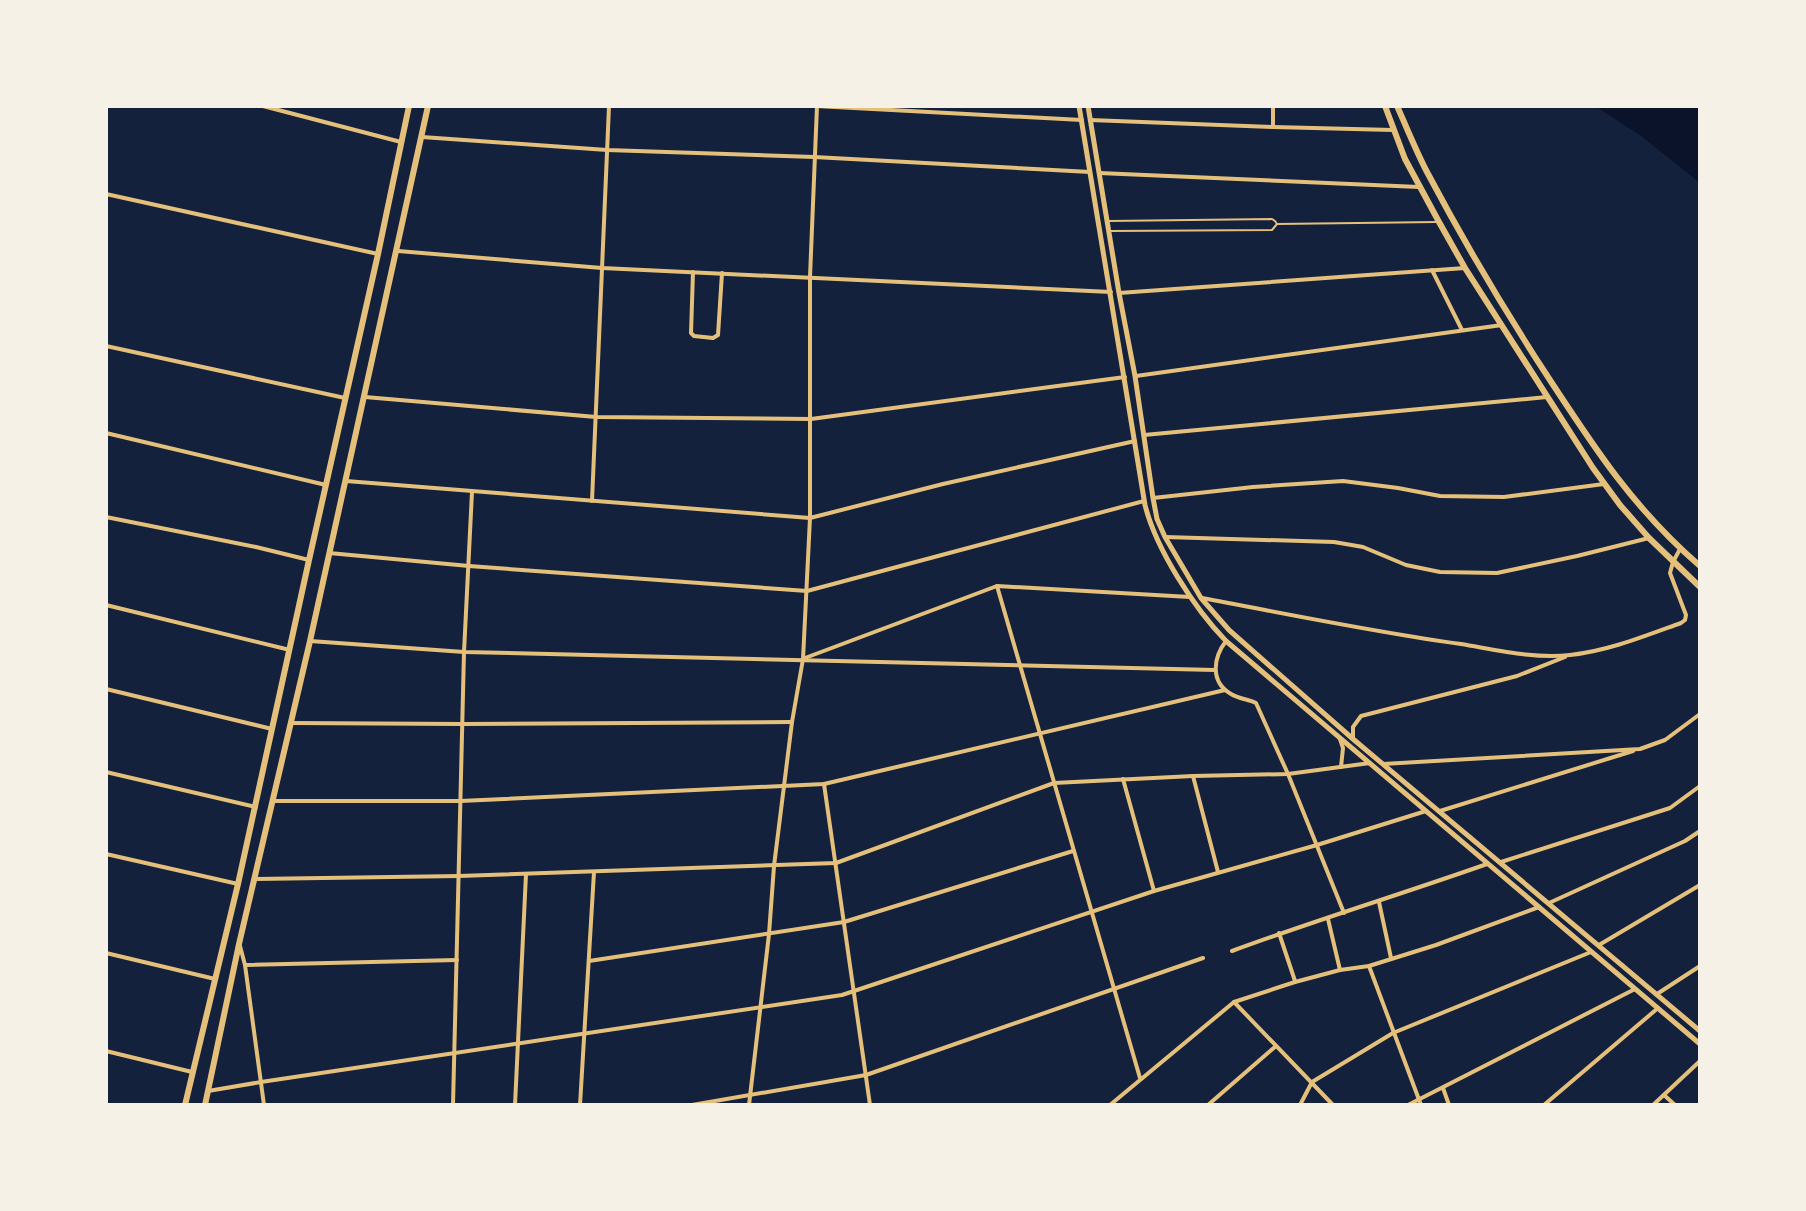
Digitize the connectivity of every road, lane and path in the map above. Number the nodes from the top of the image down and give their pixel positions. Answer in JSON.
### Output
{"nodes":[{"id":1,"x":263,"y":106,"type":"edge"},
{"id":2,"x":409,"y":106,"type":"edge"},
{"id":3,"x":428,"y":106,"type":"edge"},
{"id":4,"x":609,"y":106,"type":"edge"},
{"id":5,"x":817,"y":106,"type":"edge"},
{"id":6,"x":1079,"y":106,"type":"edge"},
{"id":7,"x":1088,"y":106,"type":"edge"},
{"id":8,"x":1273,"y":106,"type":"edge"},
{"id":9,"x":1396,"y":106,"type":"edge"},
{"id":10,"x":1385,"y":108,"type":"edge"},
{"id":11,"x":1082,"y":120,"type":"junction"},
{"id":12,"x":1090,"y":120,"type":"junction"},
{"id":13,"x":1273,"y":127,"type":"junction"},
{"id":14,"x":1393,"y":130,"type":"junction"},
{"id":15,"x":421,"y":137,"type":"junction"},
{"id":16,"x":401,"y":142,"type":"junction"},
{"id":17,"x":607,"y":150,"type":"junction"},
{"id":18,"x":814,"y":157,"type":"junction"},
{"id":19,"x":1090,"y":172,"type":"junction"},
{"id":20,"x":1099,"y":173,"type":"junction"},
{"id":21,"x":1419,"y":187,"type":"junction"},
{"id":22,"x":106,"y":194,"type":"edge"},
{"id":23,"x":1107,"y":221,"type":"junction"},
{"id":24,"x":1439,"y":222,"type":"junction"},
{"id":25,"x":1277,"y":224,"type":"junction"},
{"id":26,"x":1109,"y":231,"type":"junction"},
{"id":27,"x":398,"y":251,"type":"junction"},
{"id":28,"x":378,"y":254,"type":"junction"},
{"id":29,"x":602,"y":268,"type":"junction"},
{"id":30,"x":1465,"y":268,"type":"junction"},
{"id":31,"x":1432,"y":270,"type":"junction"},
{"id":32,"x":693,"y":272,"type":"junction"},
{"id":33,"x":722,"y":273,"type":"junction"},
{"id":34,"x":810,"y":277,"type":"junction"},
{"id":35,"x":1111,"y":292,"type":"junction"},
{"id":36,"x":1119,"y":293,"type":"junction"},
{"id":37,"x":1502,"y":325,"type":"junction"},
{"id":38,"x":1462,"y":330,"type":"junction"},
{"id":39,"x":106,"y":346,"type":"edge"},
{"id":40,"x":1135,"y":376,"type":"junction"},
{"id":41,"x":1125,"y":377,"type":"junction"},
{"id":42,"x":365,"y":397,"type":"junction"},
{"id":43,"x":1547,"y":397,"type":"junction"},
{"id":44,"x":345,"y":398,"type":"junction"},
{"id":45,"x":596,"y":417,"type":"junction"},
{"id":46,"x":811,"y":419,"type":"junction"},
{"id":47,"x":106,"y":433,"type":"edge"},
{"id":48,"x":1144,"y":435,"type":"junction"},
{"id":49,"x":1135,"y":441,"type":"junction"},
{"id":50,"x":346,"y":481,"type":"junction"},
{"id":51,"x":1604,"y":484,"type":"junction"},
{"id":52,"x":326,"y":485,"type":"junction"},
{"id":53,"x":472,"y":492,"type":"junction"},
{"id":54,"x":1153,"y":498,"type":"junction"},
{"id":55,"x":592,"y":501,"type":"junction"},
{"id":56,"x":1144,"y":501,"type":"junction"},
{"id":57,"x":106,"y":517,"type":"edge"},
{"id":58,"x":810,"y":518,"type":"junction"},
{"id":59,"x":1165,"y":537,"type":"junction"},
{"id":60,"x":1649,"y":538,"type":"junction"},
{"id":61,"x":1680,"y":549,"type":"junction"},
{"id":62,"x":329,"y":553,"type":"junction"},
{"id":63,"x":309,"y":560,"type":"junction"},
{"id":64,"x":1673,"y":562,"type":"junction"},
{"id":65,"x":469,"y":566,"type":"junction"},
{"id":66,"x":1700,"y":566,"type":"edge"},
{"id":67,"x":997,"y":586,"type":"junction"},
{"id":68,"x":1700,"y":587,"type":"edge"},
{"id":69,"x":807,"y":591,"type":"junction"},
{"id":70,"x":1190,"y":597,"type":"junction"},
{"id":71,"x":1201,"y":598,"type":"junction"},
{"id":72,"x":106,"y":605,"type":"edge"},
{"id":73,"x":310,"y":641,"type":"junction"},
{"id":74,"x":1226,"y":641,"type":"junction"},
{"id":75,"x":290,"y":650,"type":"junction"},
{"id":76,"x":464,"y":652,"type":"junction"},
{"id":77,"x":1569,"y":655,"type":"junction"},
{"id":78,"x":803,"y":659,"type":"junction"},
{"id":79,"x":1020,"y":666,"type":"junction"},
{"id":80,"x":1215,"y":670,"type":"junction"},
{"id":81,"x":106,"y":689,"type":"edge"},
{"id":82,"x":1225,"y":690,"type":"junction"},
{"id":83,"x":1700,"y":714,"type":"edge"},
{"id":84,"x":792,"y":722,"type":"junction"},
{"id":85,"x":291,"y":723,"type":"junction"},
{"id":86,"x":462,"y":724,"type":"junction"},
{"id":87,"x":272,"y":729,"type":"junction"},
{"id":88,"x":1039,"y":734,"type":"junction"},
{"id":89,"x":1338,"y":736,"type":"junction"},
{"id":90,"x":1353,"y":739,"type":"junction"},
{"id":91,"x":1640,"y":749,"type":"junction"},
{"id":92,"x":1370,"y":763,"type":"junction"},
{"id":93,"x":1383,"y":764,"type":"junction"},
{"id":94,"x":1341,"y":767,"type":"junction"},
{"id":95,"x":106,"y":772,"type":"edge"},
{"id":96,"x":1288,"y":774,"type":"junction"},
{"id":97,"x":1193,"y":776,"type":"junction"},
{"id":98,"x":1123,"y":779,"type":"junction"},
{"id":99,"x":1054,"y":783,"type":"junction"},
{"id":100,"x":824,"y":784,"type":"junction"},
{"id":101,"x":1700,"y":786,"type":"edge"},
{"id":102,"x":785,"y":787,"type":"junction"},
{"id":103,"x":274,"y":801,"type":"junction"},
{"id":104,"x":460,"y":801,"type":"junction"},
{"id":105,"x":256,"y":807,"type":"junction"},
{"id":106,"x":1426,"y":811,"type":"junction"},
{"id":107,"x":1440,"y":811,"type":"junction"},
{"id":108,"x":1700,"y":831,"type":"edge"},
{"id":109,"x":1317,"y":845,"type":"junction"},
{"id":110,"x":1074,"y":851,"type":"junction"},
{"id":111,"x":106,"y":854,"type":"edge"},
{"id":112,"x":1501,"y":862,"type":"junction"},
{"id":113,"x":836,"y":863,"type":"junction"},
{"id":114,"x":1487,"y":864,"type":"junction"},
{"id":115,"x":774,"y":866,"type":"junction"},
{"id":116,"x":594,"y":872,"type":"junction"},
{"id":117,"x":1218,"y":872,"type":"junction"},
{"id":118,"x":526,"y":874,"type":"junction"},
{"id":119,"x":459,"y":876,"type":"junction"},
{"id":120,"x":255,"y":879,"type":"junction"},
{"id":121,"x":238,"y":884,"type":"junction"},
{"id":122,"x":1700,"y":885,"type":"edge"},
{"id":123,"x":1154,"y":891,"type":"junction"},
{"id":124,"x":1379,"y":902,"type":"junction"},
{"id":125,"x":1549,"y":903,"type":"junction"},
{"id":126,"x":1539,"y":907,"type":"junction"},
{"id":127,"x":1092,"y":910,"type":"junction"},
{"id":128,"x":1344,"y":913,"type":"junction"},
{"id":129,"x":1328,"y":919,"type":"junction"},
{"id":130,"x":844,"y":922,"type":"junction"},
{"id":131,"x":1279,"y":933,"type":"junction"},
{"id":132,"x":769,"y":934,"type":"junction"},
{"id":133,"x":239,"y":944,"type":"junction"},
{"id":134,"x":1599,"y":945,"type":"junction"},
{"id":135,"x":1232,"y":951,"type":"dead end"},
{"id":136,"x":1591,"y":952,"type":"junction"},
{"id":137,"x":106,"y":953,"type":"edge"},
{"id":138,"x":1203,"y":958,"type":"dead end"},
{"id":139,"x":1391,"y":958,"type":"junction"},
{"id":140,"x":457,"y":960,"type":"junction"},
{"id":141,"x":589,"y":961,"type":"junction"},
{"id":142,"x":245,"y":965,"type":"junction"},
{"id":143,"x":1369,"y":966,"type":"junction"},
{"id":144,"x":1700,"y":966,"type":"edge"},
{"id":145,"x":1340,"y":970,"type":"junction"},
{"id":146,"x":215,"y":979,"type":"junction"},
{"id":147,"x":1295,"y":982,"type":"junction"},
{"id":148,"x":1635,"y":989,"type":"junction"},
{"id":149,"x":1113,"y":990,"type":"junction"},
{"id":150,"x":853,"y":992,"type":"junction"},
{"id":151,"x":1657,"y":994,"type":"junction"},
{"id":152,"x":1234,"y":1002,"type":"junction"},
{"id":153,"x":1658,"y":1008,"type":"junction"},
{"id":154,"x":760,"y":1009,"type":"junction"},
{"id":155,"x":1700,"y":1031,"type":"edge"},
{"id":156,"x":1393,"y":1033,"type":"junction"},
{"id":157,"x":584,"y":1034,"type":"junction"},
{"id":158,"x":518,"y":1043,"type":"junction"},
{"id":159,"x":1700,"y":1044,"type":"edge"},
{"id":160,"x":1276,"y":1046,"type":"junction"},
{"id":161,"x":106,"y":1051,"type":"edge"},
{"id":162,"x":454,"y":1053,"type":"junction"},
{"id":163,"x":1700,"y":1061,"type":"edge"},
{"id":164,"x":192,"y":1072,"type":"junction"},
{"id":165,"x":866,"y":1075,"type":"junction"},
{"id":166,"x":1140,"y":1078,"type":"junction"},
{"id":167,"x":261,"y":1082,"type":"junction"},
{"id":168,"x":1312,"y":1082,"type":"junction"},
{"id":169,"x":1443,"y":1088,"type":"junction"},
{"id":170,"x":208,"y":1091,"type":"junction"},
{"id":171,"x":750,"y":1094,"type":"junction"},
{"id":172,"x":1664,"y":1095,"type":"junction"},
{"id":173,"x":1420,"y":1102,"type":"edge"},
{"id":174,"x":185,"y":1105,"type":"edge"},
{"id":175,"x":205,"y":1105,"type":"edge"},
{"id":176,"x":264,"y":1105,"type":"edge"},
{"id":177,"x":453,"y":1105,"type":"edge"},
{"id":178,"x":515,"y":1105,"type":"edge"},
{"id":179,"x":580,"y":1105,"type":"edge"},
{"id":180,"x":692,"y":1105,"type":"edge"},
{"id":181,"x":749,"y":1105,"type":"edge"},
{"id":182,"x":870,"y":1105,"type":"edge"},
{"id":183,"x":1110,"y":1105,"type":"edge"},
{"id":184,"x":1208,"y":1105,"type":"edge"},
{"id":185,"x":1300,"y":1105,"type":"edge"},
{"id":186,"x":1333,"y":1105,"type":"edge"},
{"id":187,"x":1408,"y":1105,"type":"edge"},
{"id":188,"x":1449,"y":1105,"type":"edge"},
{"id":189,"x":1544,"y":1105,"type":"edge"},
{"id":190,"x":1653,"y":1105,"type":"edge"},
{"id":191,"x":1675,"y":1105,"type":"edge"}],
"edges":[{"from":1,"to":16,"type":"street"},
{"from":2,"to":16,"type":"main road"},
{"from":3,"to":15,"type":"main road"},
{"from":4,"to":17,"type":"street"},
{"from":5,"to":11,"type":"street"},
{"from":5,"to":18,"type":"street"},
{"from":6,"to":11,"type":"main road"},
{"from":7,"to":12,"type":"main road"},
{"from":8,"to":13,"type":"street"},
{"from":9,"to":10,"type":"main road"},
{"from":9,"to":61,"type":"main road"},
{"from":10,"to":14,"type":"main road"},
{"from":11,"to":19,"type":"main road"},
{"from":12,"to":13,"type":"street"},
{"from":12,"to":20,"type":"main road"},
{"from":13,"to":14,"type":"street"},
{"from":14,"to":21,"type":"main road"},
{"from":15,"to":17,"type":"street"},
{"from":15,"to":27,"type":"main road"},
{"from":16,"to":28,"type":"main road"},
{"from":17,"to":18,"type":"street"},
{"from":17,"to":29,"type":"street"},
{"from":18,"to":19,"type":"street"},
{"from":18,"to":34,"type":"street"},
{"from":19,"to":35,"type":"main road"},
{"from":20,"to":21,"type":"street"},
{"from":20,"to":23,"type":"main road"},
{"from":21,"to":24,"type":"main road"},
{"from":22,"to":28,"type":"street"},
{"from":23,"to":25,"type":"lane"},
{"from":23,"to":26,"type":"main road"},
{"from":24,"to":25,"type":"lane"},
{"from":24,"to":30,"type":"main road"},
{"from":25,"to":26,"type":"lane"},
{"from":26,"to":36,"type":"main road"},
{"from":27,"to":29,"type":"street"},
{"from":27,"to":42,"type":"main road"},
{"from":28,"to":44,"type":"main road"},
{"from":29,"to":32,"type":"street"},
{"from":29,"to":45,"type":"street"},
{"from":30,"to":31,"type":"street"},
{"from":30,"to":37,"type":"main road"},
{"from":31,"to":36,"type":"street"},
{"from":31,"to":38,"type":"street"},
{"from":32,"to":33,"type":"street"},
{"from":32,"to":33,"type":"street"},
{"from":33,"to":34,"type":"street"},
{"from":34,"to":35,"type":"street"},
{"from":34,"to":46,"type":"street"},
{"from":35,"to":41,"type":"main road"},
{"from":36,"to":40,"type":"main road"},
{"from":37,"to":38,"type":"street"},
{"from":37,"to":43,"type":"main road"},
{"from":38,"to":40,"type":"street"},
{"from":39,"to":44,"type":"street"},
{"from":40,"to":48,"type":"main road"},
{"from":41,"to":46,"type":"street"},
{"from":41,"to":49,"type":"main road"},
{"from":42,"to":45,"type":"street"},
{"from":42,"to":50,"type":"main road"},
{"from":43,"to":48,"type":"street"},
{"from":43,"to":51,"type":"main road"},
{"from":44,"to":52,"type":"main road"},
{"from":45,"to":46,"type":"street"},
{"from":45,"to":55,"type":"street"},
{"from":46,"to":58,"type":"street"},
{"from":47,"to":52,"type":"street"},
{"from":48,"to":54,"type":"main road"},
{"from":49,"to":56,"type":"main road"},
{"from":49,"to":58,"type":"street"},
{"from":50,"to":53,"type":"street"},
{"from":50,"to":62,"type":"main road"},
{"from":51,"to":54,"type":"street"},
{"from":51,"to":60,"type":"main road"},
{"from":52,"to":63,"type":"main road"},
{"from":53,"to":55,"type":"street"},
{"from":53,"to":65,"type":"street"},
{"from":54,"to":59,"type":"main road"},
{"from":55,"to":58,"type":"street"},
{"from":56,"to":69,"type":"street"},
{"from":56,"to":70,"type":"main road"},
{"from":57,"to":63,"type":"street"},
{"from":58,"to":69,"type":"street"},
{"from":59,"to":60,"type":"street"},
{"from":59,"to":71,"type":"main road"},
{"from":60,"to":64,"type":"main road"},
{"from":61,"to":64,"type":"street"},
{"from":61,"to":66,"type":"main road"},
{"from":62,"to":65,"type":"street"},
{"from":62,"to":73,"type":"main road"},
{"from":63,"to":75,"type":"main road"},
{"from":64,"to":68,"type":"main road"},
{"from":64,"to":77,"type":"street"},
{"from":65,"to":69,"type":"street"},
{"from":65,"to":76,"type":"street"},
{"from":67,"to":70,"type":"street"},
{"from":67,"to":78,"type":"street"},
{"from":67,"to":79,"type":"street"},
{"from":69,"to":78,"type":"street"},
{"from":70,"to":74,"type":"main road"},
{"from":71,"to":77,"type":"street"},
{"from":71,"to":90,"type":"main road"},
{"from":72,"to":75,"type":"street"},
{"from":73,"to":76,"type":"street"},
{"from":73,"to":85,"type":"main road"},
{"from":74,"to":80,"type":"street"},
{"from":74,"to":89,"type":"main road"},
{"from":75,"to":87,"type":"main road"},
{"from":76,"to":78,"type":"street"},
{"from":76,"to":86,"type":"street"},
{"from":77,"to":90,"type":"street"},
{"from":78,"to":79,"type":"street"},
{"from":78,"to":84,"type":"street"},
{"from":79,"to":80,"type":"street"},
{"from":79,"to":88,"type":"street"},
{"from":80,"to":82,"type":"street"},
{"from":81,"to":87,"type":"street"},
{"from":82,"to":88,"type":"street"},
{"from":82,"to":96,"type":"street"},
{"from":83,"to":91,"type":"street"},
{"from":84,"to":86,"type":"street"},
{"from":84,"to":102,"type":"street"},
{"from":85,"to":86,"type":"street"},
{"from":85,"to":103,"type":"main road"},
{"from":86,"to":104,"type":"street"},
{"from":87,"to":105,"type":"main road"},
{"from":88,"to":99,"type":"street"},
{"from":88,"to":100,"type":"street"},
{"from":89,"to":92,"type":"main road"},
{"from":89,"to":94,"type":"street"},
{"from":90,"to":93,"type":"main road"},
{"from":91,"to":93,"type":"street"},
{"from":91,"to":107,"type":"street"},
{"from":92,"to":94,"type":"street"},
{"from":92,"to":106,"type":"main road"},
{"from":93,"to":107,"type":"main road"},
{"from":94,"to":96,"type":"street"},
{"from":95,"to":105,"type":"street"},
{"from":96,"to":97,"type":"street"},
{"from":96,"to":109,"type":"street"},
{"from":97,"to":98,"type":"street"},
{"from":97,"to":117,"type":"street"},
{"from":98,"to":99,"type":"street"},
{"from":98,"to":123,"type":"street"},
{"from":99,"to":110,"type":"street"},
{"from":99,"to":113,"type":"street"},
{"from":100,"to":102,"type":"street"},
{"from":100,"to":113,"type":"street"},
{"from":101,"to":112,"type":"street"},
{"from":102,"to":104,"type":"street"},
{"from":102,"to":115,"type":"street"},
{"from":103,"to":104,"type":"street"},
{"from":103,"to":120,"type":"main road"},
{"from":104,"to":119,"type":"street"},
{"from":105,"to":121,"type":"main road"},
{"from":106,"to":109,"type":"street"},
{"from":106,"to":114,"type":"main road"},
{"from":107,"to":112,"type":"main road"},
{"from":108,"to":125,"type":"street"},
{"from":109,"to":117,"type":"street"},
{"from":109,"to":128,"type":"street"},
{"from":110,"to":127,"type":"street"},
{"from":110,"to":130,"type":"street"},
{"from":111,"to":121,"type":"street"},
{"from":112,"to":125,"type":"main road"},
{"from":113,"to":115,"type":"street"},
{"from":113,"to":130,"type":"street"},
{"from":114,"to":124,"type":"street"},
{"from":114,"to":126,"type":"main road"},
{"from":115,"to":116,"type":"street"},
{"from":115,"to":132,"type":"street"},
{"from":116,"to":118,"type":"street"},
{"from":116,"to":141,"type":"street"},
{"from":117,"to":123,"type":"street"},
{"from":118,"to":119,"type":"street"},
{"from":118,"to":158,"type":"street"},
{"from":119,"to":120,"type":"street"},
{"from":119,"to":140,"type":"street"},
{"from":120,"to":133,"type":"main road"},
{"from":121,"to":146,"type":"main road"},
{"from":122,"to":134,"type":"street"},
{"from":123,"to":127,"type":"street"},
{"from":124,"to":128,"type":"street"},
{"from":124,"to":139,"type":"street"},
{"from":125,"to":134,"type":"main road"},
{"from":126,"to":136,"type":"main road"},
{"from":126,"to":139,"type":"street"},
{"from":127,"to":149,"type":"street"},
{"from":127,"to":150,"type":"street"},
{"from":128,"to":129,"type":"street"},
{"from":129,"to":131,"type":"street"},
{"from":129,"to":145,"type":"street"},
{"from":130,"to":132,"type":"street"},
{"from":130,"to":150,"type":"street"},
{"from":131,"to":135,"type":"street"},
{"from":131,"to":147,"type":"street"},
{"from":132,"to":141,"type":"street"},
{"from":132,"to":154,"type":"street"},
{"from":133,"to":142,"type":"street"},
{"from":133,"to":170,"type":"main road"},
{"from":134,"to":151,"type":"main road"},
{"from":136,"to":148,"type":"main road"},
{"from":136,"to":156,"type":"street"},
{"from":137,"to":146,"type":"street"},
{"from":138,"to":149,"type":"street"},
{"from":139,"to":143,"type":"street"},
{"from":140,"to":142,"type":"street"},
{"from":140,"to":162,"type":"street"},
{"from":141,"to":157,"type":"street"},
{"from":142,"to":167,"type":"street"},
{"from":143,"to":145,"type":"street"},
{"from":143,"to":156,"type":"street"},
{"from":144,"to":151,"type":"street"},
{"from":145,"to":147,"type":"street"},
{"from":146,"to":164,"type":"main road"},
{"from":147,"to":152,"type":"street"},
{"from":148,"to":153,"type":"main road"},
{"from":148,"to":169,"type":"street"},
{"from":149,"to":165,"type":"street"},
{"from":149,"to":166,"type":"street"},
{"from":150,"to":154,"type":"street"},
{"from":150,"to":165,"type":"street"},
{"from":151,"to":155,"type":"main road"},
{"from":152,"to":160,"type":"street"},
{"from":152,"to":166,"type":"street"},
{"from":153,"to":159,"type":"main road"},
{"from":153,"to":189,"type":"street"},
{"from":154,"to":157,"type":"street"},
{"from":154,"to":171,"type":"street"},
{"from":156,"to":168,"type":"street"},
{"from":156,"to":173,"type":"street"},
{"from":157,"to":158,"type":"street"},
{"from":157,"to":179,"type":"street"},
{"from":158,"to":162,"type":"street"},
{"from":158,"to":178,"type":"street"},
{"from":160,"to":168,"type":"street"},
{"from":160,"to":184,"type":"street"},
{"from":161,"to":164,"type":"street"},
{"from":162,"to":167,"type":"street"},
{"from":162,"to":177,"type":"street"},
{"from":163,"to":172,"type":"street"},
{"from":164,"to":174,"type":"main road"},
{"from":165,"to":171,"type":"street"},
{"from":165,"to":182,"type":"street"},
{"from":166,"to":183,"type":"street"},
{"from":167,"to":170,"type":"street"},
{"from":167,"to":176,"type":"street"},
{"from":168,"to":185,"type":"street"},
{"from":168,"to":186,"type":"street"},
{"from":169,"to":173,"type":"street"},
{"from":169,"to":188,"type":"street"},
{"from":170,"to":175,"type":"main road"},
{"from":171,"to":180,"type":"street"},
{"from":171,"to":181,"type":"street"},
{"from":172,"to":190,"type":"street"},
{"from":172,"to":191,"type":"street"},
{"from":173,"to":187,"type":"street"}]}
